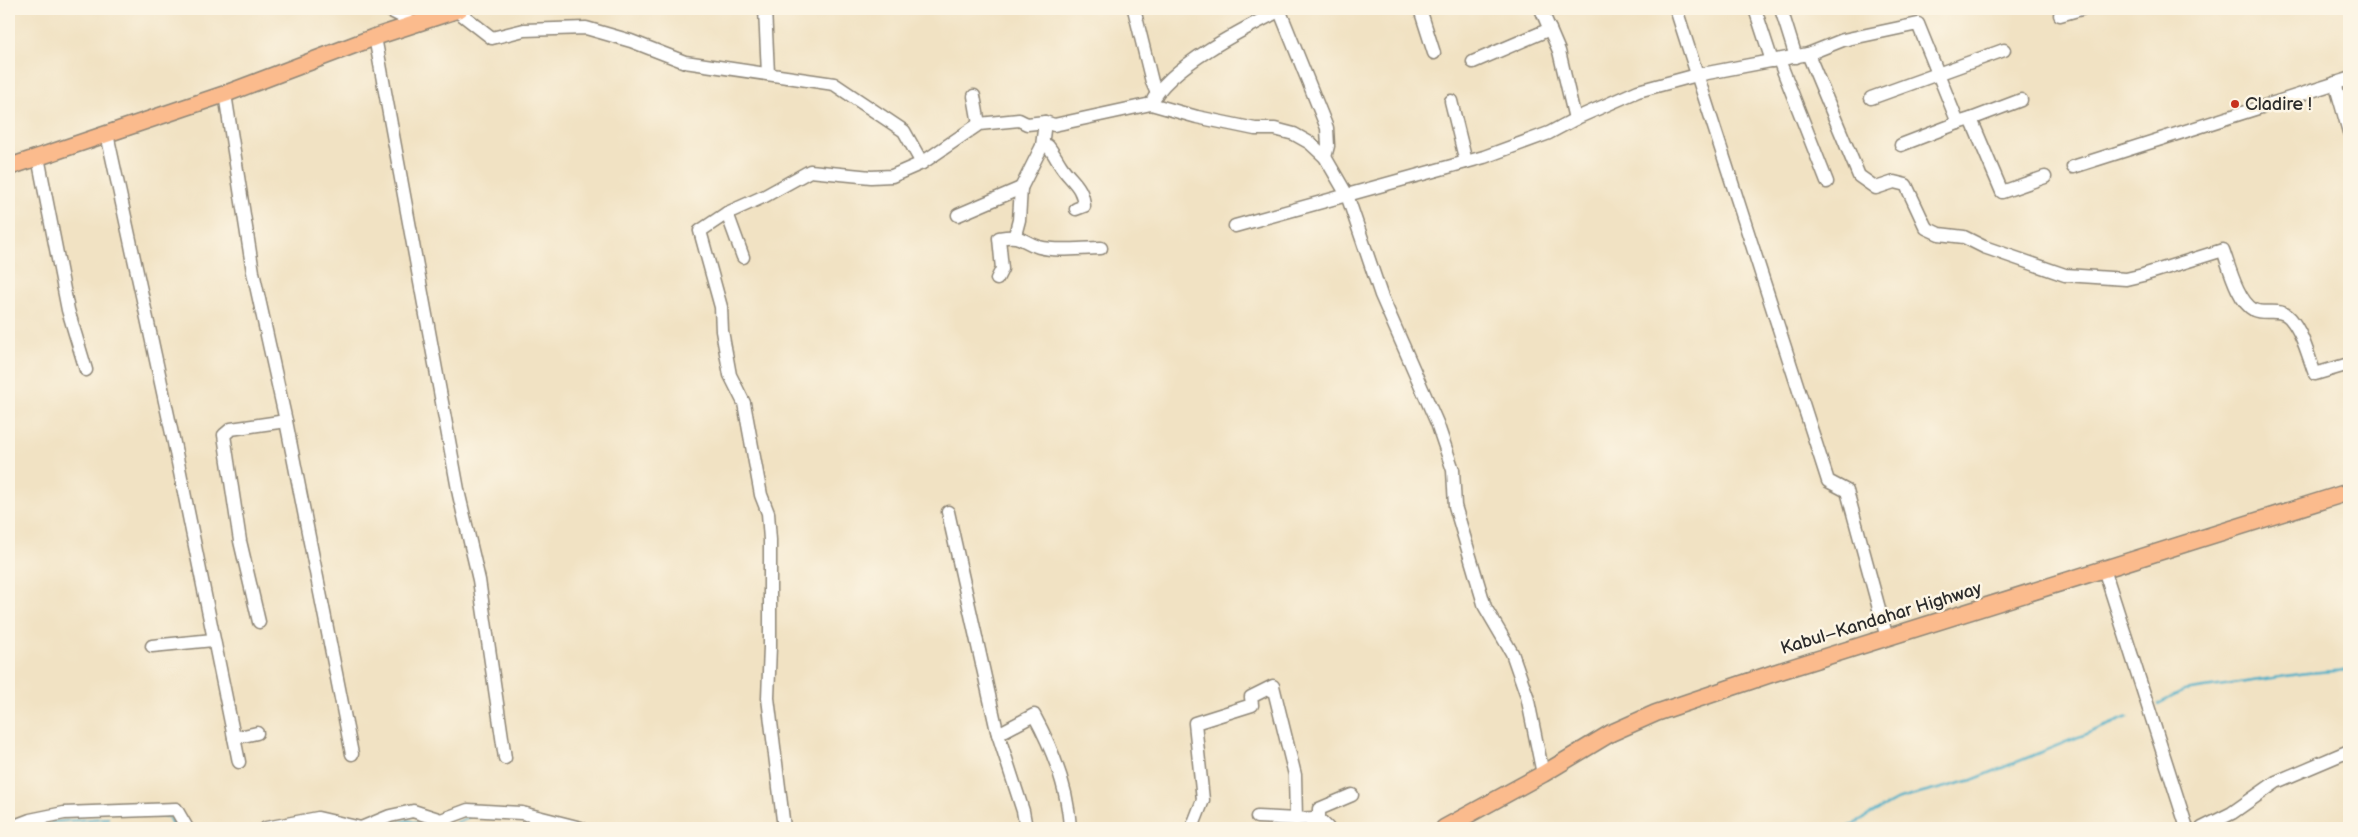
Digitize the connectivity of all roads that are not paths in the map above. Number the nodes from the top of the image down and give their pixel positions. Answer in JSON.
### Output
{"nodes":[{"id":1,"x":387,"y":9,"type":"edge"},
{"id":2,"x":765,"y":9,"type":"edge"},
{"id":3,"x":1134,"y":9,"type":"edge"},
{"id":4,"x":1281,"y":9,"type":"edge"},
{"id":5,"x":1420,"y":9,"type":"edge"},
{"id":6,"x":1541,"y":9,"type":"edge"},
{"id":7,"x":1676,"y":9,"type":"edge"},
{"id":8,"x":1755,"y":9,"type":"edge"},
{"id":9,"x":1781,"y":9,"type":"edge"},
{"id":10,"x":458,"y":10,"type":"edge"},
{"id":11,"x":438,"y":12,"type":"edge"},
{"id":12,"x":415,"y":23,"type":"junction"},
{"id":13,"x":1550,"y":29,"type":"junction"},
{"id":14,"x":374,"y":37,"type":"junction"},
{"id":15,"x":2004,"y":50,"type":"dead end"},
{"id":16,"x":1434,"y":53,"type":"dead end"},
{"id":17,"x":1802,"y":55,"type":"junction"},
{"id":18,"x":1776,"y":60,"type":"junction"},
{"id":19,"x":1473,"y":62,"type":"dead end"},
{"id":20,"x":1938,"y":73,"type":"junction"},
{"id":21,"x":768,"y":74,"type":"junction"},
{"id":22,"x":1697,"y":75,"type":"junction"},
{"id":23,"x":2349,"y":79,"type":"edge"},
{"id":24,"x":2335,"y":83,"type":"junction"},
{"id":25,"x":1156,"y":91,"type":"junction"},
{"id":26,"x":225,"y":94,"type":"junction"},
{"id":27,"x":974,"y":96,"type":"dead end"},
{"id":28,"x":1871,"y":98,"type":"dead end"},
{"id":29,"x":2021,"y":100,"type":"dead end"},
{"id":30,"x":1451,"y":101,"type":"dead end"},
{"id":31,"x":1151,"y":104,"type":"junction"},
{"id":32,"x":1575,"y":119,"type":"junction"},
{"id":33,"x":1971,"y":119,"type":"junction"},
{"id":34,"x":1045,"y":122,"type":"junction"},
{"id":35,"x":1958,"y":123,"type":"junction"},
{"id":36,"x":979,"y":124,"type":"junction"},
{"id":37,"x":2349,"y":132,"type":"edge"},
{"id":38,"x":107,"y":134,"type":"junction"},
{"id":39,"x":1042,"y":146,"type":"junction"},
{"id":40,"x":1901,"y":146,"type":"dead end"},
{"id":41,"x":38,"y":157,"type":"junction"},
{"id":42,"x":1325,"y":157,"type":"junction"},
{"id":43,"x":1466,"y":162,"type":"junction"},
{"id":44,"x":922,"y":163,"type":"junction"},
{"id":45,"x":9,"y":167,"type":"edge"},
{"id":46,"x":2073,"y":167,"type":"dead end"},
{"id":47,"x":2045,"y":177,"type":"dead end"},
{"id":48,"x":1827,"y":182,"type":"dead end"},
{"id":49,"x":1020,"y":188,"type":"junction"},
{"id":50,"x":1347,"y":195,"type":"junction"},
{"id":51,"x":1076,"y":209,"type":"dead end"},
{"id":52,"x":727,"y":213,"type":"junction"},
{"id":53,"x":958,"y":215,"type":"dead end"},
{"id":54,"x":1236,"y":226,"type":"dead end"},
{"id":55,"x":1015,"y":235,"type":"junction"},
{"id":56,"x":1101,"y":248,"type":"dead end"},
{"id":57,"x":743,"y":257,"type":"dead end"},
{"id":58,"x":997,"y":279,"type":"dead end"},
{"id":59,"x":2349,"y":364,"type":"edge"},
{"id":60,"x":86,"y":370,"type":"dead end"},
{"id":61,"x":286,"y":421,"type":"junction"},
{"id":62,"x":2349,"y":492,"type":"edge"},
{"id":63,"x":948,"y":512,"type":"dead end"},
{"id":64,"x":2104,"y":569,"type":"junction"},
{"id":65,"x":259,"y":622,"type":"dead end"},
{"id":66,"x":1887,"y":638,"type":"junction"},
{"id":67,"x":213,"y":640,"type":"junction"},
{"id":68,"x":152,"y":646,"type":"dead end"},
{"id":69,"x":257,"y":733,"type":"dead end"},
{"id":70,"x":998,"y":734,"type":"junction"},
{"id":71,"x":234,"y":738,"type":"junction"},
{"id":72,"x":2349,"y":751,"type":"edge"},
{"id":73,"x":352,"y":754,"type":"dead end"},
{"id":74,"x":505,"y":758,"type":"dead end"},
{"id":75,"x":239,"y":762,"type":"dead end"},
{"id":76,"x":1543,"y":774,"type":"junction"},
{"id":77,"x":1352,"y":795,"type":"dead end"},
{"id":78,"x":1257,"y":817,"type":"dead end"},
{"id":79,"x":1319,"y":819,"type":"junction"},
{"id":80,"x":1296,"y":820,"type":"junction"},
{"id":81,"x":9,"y":828,"type":"edge"},
{"id":82,"x":188,"y":828,"type":"edge"},
{"id":83,"x":266,"y":828,"type":"edge"},
{"id":84,"x":361,"y":828,"type":"edge"},
{"id":85,"x":581,"y":828,"type":"edge"},
{"id":86,"x":784,"y":828,"type":"edge"},
{"id":87,"x":1026,"y":828,"type":"edge"},
{"id":88,"x":1070,"y":828,"type":"edge"},
{"id":89,"x":1192,"y":828,"type":"edge"},
{"id":90,"x":1328,"y":828,"type":"edge"},
{"id":91,"x":1444,"y":828,"type":"edge"},
{"id":92,"x":2187,"y":828,"type":"edge"},
{"id":93,"x":2202,"y":828,"type":"edge"}],
"edges":[{"from":1,"to":12,"type":"street"},
{"from":2,"to":21,"type":"street"},
{"from":3,"to":25,"type":"street"},
{"from":4,"to":25,"type":"street"},
{"from":4,"to":42,"type":"street"},
{"from":5,"to":16,"type":"street"},
{"from":6,"to":13,"type":"street"},
{"from":7,"to":22,"type":"street"},
{"from":8,"to":18,"type":"street"},
{"from":9,"to":17,"type":"street"},
{"from":10,"to":11,"type":"main road"},
{"from":10,"to":21,"type":"street"},
{"from":11,"to":12,"type":"main road"},
{"from":12,"to":14,"type":"main road"},
{"from":13,"to":19,"type":"street"},
{"from":13,"to":32,"type":"street"},
{"from":14,"to":26,"type":"main road"},
{"from":14,"to":74,"type":"street"},
{"from":15,"to":20,"type":"street"},
{"from":17,"to":18,"type":"street"},
{"from":17,"to":20,"type":"street"},
{"from":17,"to":59,"type":"street"},
{"from":18,"to":22,"type":"street"},
{"from":18,"to":48,"type":"street"},
{"from":20,"to":28,"type":"street"},
{"from":20,"to":35,"type":"street"},
{"from":21,"to":44,"type":"street"},
{"from":22,"to":32,"type":"street"},
{"from":22,"to":66,"type":"street"},
{"from":23,"to":24,"type":"street"},
{"from":24,"to":37,"type":"street"},
{"from":24,"to":46,"type":"street"},
{"from":25,"to":31,"type":"street"},
{"from":26,"to":38,"type":"main road"},
{"from":26,"to":61,"type":"street"},
{"from":27,"to":36,"type":"street"},
{"from":29,"to":33,"type":"street"},
{"from":30,"to":43,"type":"street"},
{"from":31,"to":34,"type":"street"},
{"from":31,"to":42,"type":"street"},
{"from":32,"to":43,"type":"street"},
{"from":33,"to":35,"type":"street"},
{"from":33,"to":47,"type":"street"},
{"from":34,"to":36,"type":"street"},
{"from":34,"to":39,"type":"street"},
{"from":35,"to":40,"type":"street"},
{"from":36,"to":44,"type":"street"},
{"from":38,"to":41,"type":"main road"},
{"from":38,"to":67,"type":"street"},
{"from":39,"to":49,"type":"street"},
{"from":39,"to":51,"type":"street"},
{"from":41,"to":45,"type":"main road"},
{"from":41,"to":60,"type":"street"},
{"from":42,"to":50,"type":"street"},
{"from":43,"to":50,"type":"street"},
{"from":44,"to":52,"type":"street"},
{"from":49,"to":53,"type":"street"},
{"from":49,"to":55,"type":"street"},
{"from":50,"to":54,"type":"street"},
{"from":50,"to":76,"type":"street"},
{"from":52,"to":57,"type":"street"},
{"from":52,"to":86,"type":"street"},
{"from":55,"to":56,"type":"street"},
{"from":55,"to":58,"type":"street"},
{"from":61,"to":65,"type":"street"},
{"from":61,"to":73,"type":"street"},
{"from":62,"to":64,"type":"main road","name":"Kabul–Kandahar Highway"},
{"from":63,"to":70,"type":"street"},
{"from":64,"to":66,"type":"main road","name":"Kabul–Kandahar Highway"},
{"from":64,"to":92,"type":"street"},
{"from":66,"to":76,"type":"main road","name":"Kabul–Kandahar Highway"},
{"from":67,"to":68,"type":"street"},
{"from":67,"to":71,"type":"street"},
{"from":69,"to":71,"type":"street"},
{"from":70,"to":87,"type":"street"},
{"from":70,"to":88,"type":"street"},
{"from":71,"to":75,"type":"street"},
{"from":72,"to":93,"type":"street"},
{"from":76,"to":91,"type":"main road","name":"Kabul–Kandahar Highway"},
{"from":77,"to":79,"type":"street"},
{"from":78,"to":80,"type":"street"},
{"from":79,"to":80,"type":"street"},
{"from":79,"to":90,"type":"street"},
{"from":80,"to":89,"type":"street"},
{"from":81,"to":82,"type":"street"},
{"from":83,"to":84,"type":"street"},
{"from":84,"to":85,"type":"street"}]}
